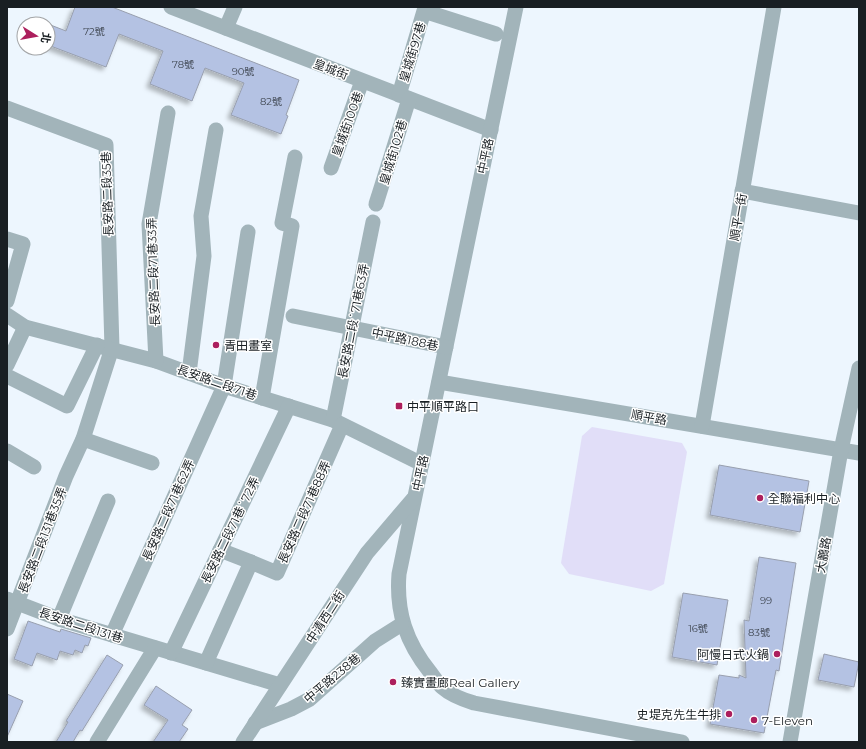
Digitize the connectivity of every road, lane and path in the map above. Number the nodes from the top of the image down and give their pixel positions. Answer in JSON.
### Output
{"nodes":[{"id":1,"x":171,"y":7,"type":"edge"},
{"id":2,"x":235,"y":7,"type":"edge"},
{"id":3,"x":516,"y":7,"type":"edge"},
{"id":4,"x":774,"y":7,"type":"edge"},
{"id":5,"x":226,"y":28,"type":"junction"},
{"id":6,"x":496,"y":34,"type":"dead end"},
{"id":7,"x":362,"y":80,"type":"junction"},
{"id":8,"x":404,"y":97,"type":"junction"},
{"id":9,"x":7,"y":108,"type":"edge"},
{"id":10,"x":168,"y":113,"type":"dead end"},
{"id":11,"x":216,"y":130,"type":"dead end"},
{"id":12,"x":491,"y":130,"type":"junction"},
{"id":13,"x":295,"y":157,"type":"dead end"},
{"id":14,"x":331,"y":168,"type":"dead end"},
{"id":15,"x":742,"y":192,"type":"junction"},
{"id":16,"x":376,"y":204,"type":"dead end"},
{"id":17,"x":859,"y":212,"type":"edge"},
{"id":18,"x":373,"y":222,"type":"dead end"},
{"id":19,"x":248,"y":232,"type":"dead end"},
{"id":20,"x":7,"y":238,"type":"edge"},
{"id":21,"x":7,"y":301,"type":"edge"},
{"id":22,"x":7,"y":315,"type":"edge"},
{"id":23,"x":293,"y":316,"type":"dead end"},
{"id":24,"x":26,"y":327,"type":"junction"},
{"id":25,"x":352,"y":327,"type":"junction"},
{"id":26,"x":97,"y":345,"type":"junction"},
{"id":27,"x":446,"y":347,"type":"junction"},
{"id":28,"x":112,"y":348,"type":"junction"},
{"id":29,"x":156,"y":361,"type":"junction"},
{"id":30,"x":7,"y":365,"type":"edge"},
{"id":31,"x":859,"y":368,"type":"edge"},
{"id":32,"x":189,"y":373,"type":"junction"},
{"id":33,"x":7,"y":376,"type":"edge"},
{"id":34,"x":439,"y":382,"type":"junction"},
{"id":35,"x":224,"y":386,"type":"junction"},
{"id":36,"x":262,"y":398,"type":"junction"},
{"id":37,"x":289,"y":406,"type":"junction"},
{"id":38,"x":337,"y":422,"type":"junction"},
{"id":39,"x":702,"y":426,"type":"junction"},
{"id":40,"x":82,"y":439,"type":"junction"},
{"id":41,"x":841,"y":450,"type":"junction"},
{"id":42,"x":7,"y":451,"type":"edge"},
{"id":43,"x":859,"y":453,"type":"edge"},
{"id":44,"x":152,"y":463,"type":"dead end"},
{"id":45,"x":422,"y":464,"type":"junction"},
{"id":46,"x":34,"y":467,"type":"dead end"},
{"id":47,"x":414,"y":498,"type":"junction"},
{"id":48,"x":108,"y":500,"type":"dead end"},
{"id":49,"x":220,"y":550,"type":"junction"},
{"id":50,"x":251,"y":562,"type":"junction"},
{"id":51,"x":12,"y":602,"type":"edge"},
{"id":52,"x":59,"y":620,"type":"junction"},
{"id":53,"x":402,"y":624,"type":"junction"},
{"id":54,"x":7,"y":629,"type":"edge"},
{"id":55,"x":112,"y":635,"type":"junction"},
{"id":56,"x":155,"y":648,"type":"junction"},
{"id":57,"x":171,"y":653,"type":"junction"},
{"id":58,"x":206,"y":663,"type":"junction"},
{"id":59,"x":280,"y":685,"type":"junction"},
{"id":60,"x":256,"y":723,"type":"junction"},
{"id":61,"x":97,"y":742,"type":"edge"},
{"id":62,"x":243,"y":742,"type":"edge"},
{"id":63,"x":682,"y":742,"type":"edge"},
{"id":64,"x":790,"y":742,"type":"edge"}],
"edges":[{"from":1,"to":5,"type":"street","name":"皇城街"},
{"from":2,"to":5,"type":"street"},
{"from":3,"to":12,"type":"street","name":"中平路"},
{"from":4,"to":15,"type":"street","name":"順平一街"},
{"from":5,"to":7,"type":"street","name":"皇城街"},
{"from":6,"to":8,"type":"street","name":"皇城街97巷"},
{"from":7,"to":8,"type":"street","name":"皇城街"},
{"from":7,"to":14,"type":"street","name":"皇城街100巷"},
{"from":8,"to":12,"type":"street","name":"皇城街"},
{"from":8,"to":16,"type":"street","name":"皇城街102巷"},
{"from":9,"to":28,"type":"street","name":"長安路二段35巷"},
{"from":10,"to":29,"type":"street","name":"長安路二段71巷33弄"},
{"from":11,"to":32,"type":"street"},
{"from":12,"to":27,"type":"street","name":"中平路"},
{"from":13,"to":36,"type":"street"},
{"from":15,"to":17,"type":"street"},
{"from":15,"to":39,"type":"street","name":"順平一街"},
{"from":18,"to":25,"type":"street","name":"長安路二段˙71巷63弄"},
{"from":19,"to":35,"type":"street","name":"長安路二段71巷62弄"},
{"from":20,"to":21,"type":"street"},
{"from":22,"to":24,"type":"street","name":"長安路二段71巷"},
{"from":23,"to":25,"type":"street","name":"中平路188巷"},
{"from":24,"to":26,"type":"street","name":"長安路二段71巷"},
{"from":24,"to":30,"type":"street"},
{"from":25,"to":27,"type":"street","name":"中平路188巷"},
{"from":25,"to":38,"type":"street","name":"長安路二段˙71巷63弄"},
{"from":26,"to":28,"type":"street","name":"長安路二段71巷"},
{"from":26,"to":33,"type":"street"},
{"from":27,"to":34,"type":"street","name":"中平路"},
{"from":28,"to":29,"type":"street","name":"長安路二段71巷"},
{"from":28,"to":40,"type":"street","name":"長安路二段131巷35弄"},
{"from":29,"to":32,"type":"street","name":"長安路二段71巷"},
{"from":31,"to":41,"type":"street","name":"大鵬路"},
{"from":32,"to":35,"type":"street","name":"長安路二段71巷"},
{"from":34,"to":39,"type":"street","name":"順平路"},
{"from":34,"to":45,"type":"street","name":"中平路"},
{"from":35,"to":36,"type":"street","name":"長安路二段71巷"},
{"from":35,"to":55,"type":"street","name":"長安路二段71巷62弄"},
{"from":36,"to":37,"type":"street","name":"長安路二段71巷"},
{"from":37,"to":38,"type":"street","name":"長安路二段71巷"},
{"from":37,"to":49,"type":"street","name":"長安路二段71巷˙72弄"},
{"from":38,"to":45,"type":"street","name":"長安路二段71巷"},
{"from":38,"to":50,"type":"street","name":"長安路二段71巷88弄"},
{"from":39,"to":41,"type":"street","name":"順平路"},
{"from":40,"to":44,"type":"street"},
{"from":40,"to":51,"type":"street","name":"長安路二段131巷35弄"},
{"from":41,"to":43,"type":"street","name":"順平路"},
{"from":41,"to":64,"type":"street","name":"大鵬路"},
{"from":42,"to":46,"type":"street"},
{"from":45,"to":47,"type":"street","name":"中平路"},
{"from":47,"to":53,"type":"street","name":"中平路"},
{"from":47,"to":59,"type":"street","name":"中清西二街"},
{"from":48,"to":52,"type":"street"},
{"from":49,"to":50,"type":"street","name":"長安路二段71巷88弄"},
{"from":49,"to":57,"type":"street","name":"長安路二段71巷˙72弄"},
{"from":50,"to":58,"type":"street"},
{"from":51,"to":52,"type":"street","name":"長安路二段131巷"},
{"from":51,"to":54,"type":"street","name":"長安路二段131巷35弄"},
{"from":52,"to":55,"type":"street","name":"長安路二段131巷"},
{"from":53,"to":60,"type":"street","name":"中平路238巷"},
{"from":53,"to":63,"type":"street","name":"中平路"},
{"from":55,"to":56,"type":"street","name":"長安路二段131巷"},
{"from":56,"to":57,"type":"street","name":"長安路二段131巷"},
{"from":56,"to":61,"type":"street"},
{"from":57,"to":58,"type":"street","name":"長安路二段131巷"},
{"from":58,"to":59,"type":"street","name":"長安路二段131巷"},
{"from":59,"to":60,"type":"street","name":"中清西二街"},
{"from":60,"to":62,"type":"street","name":"中清西二街"}]}
